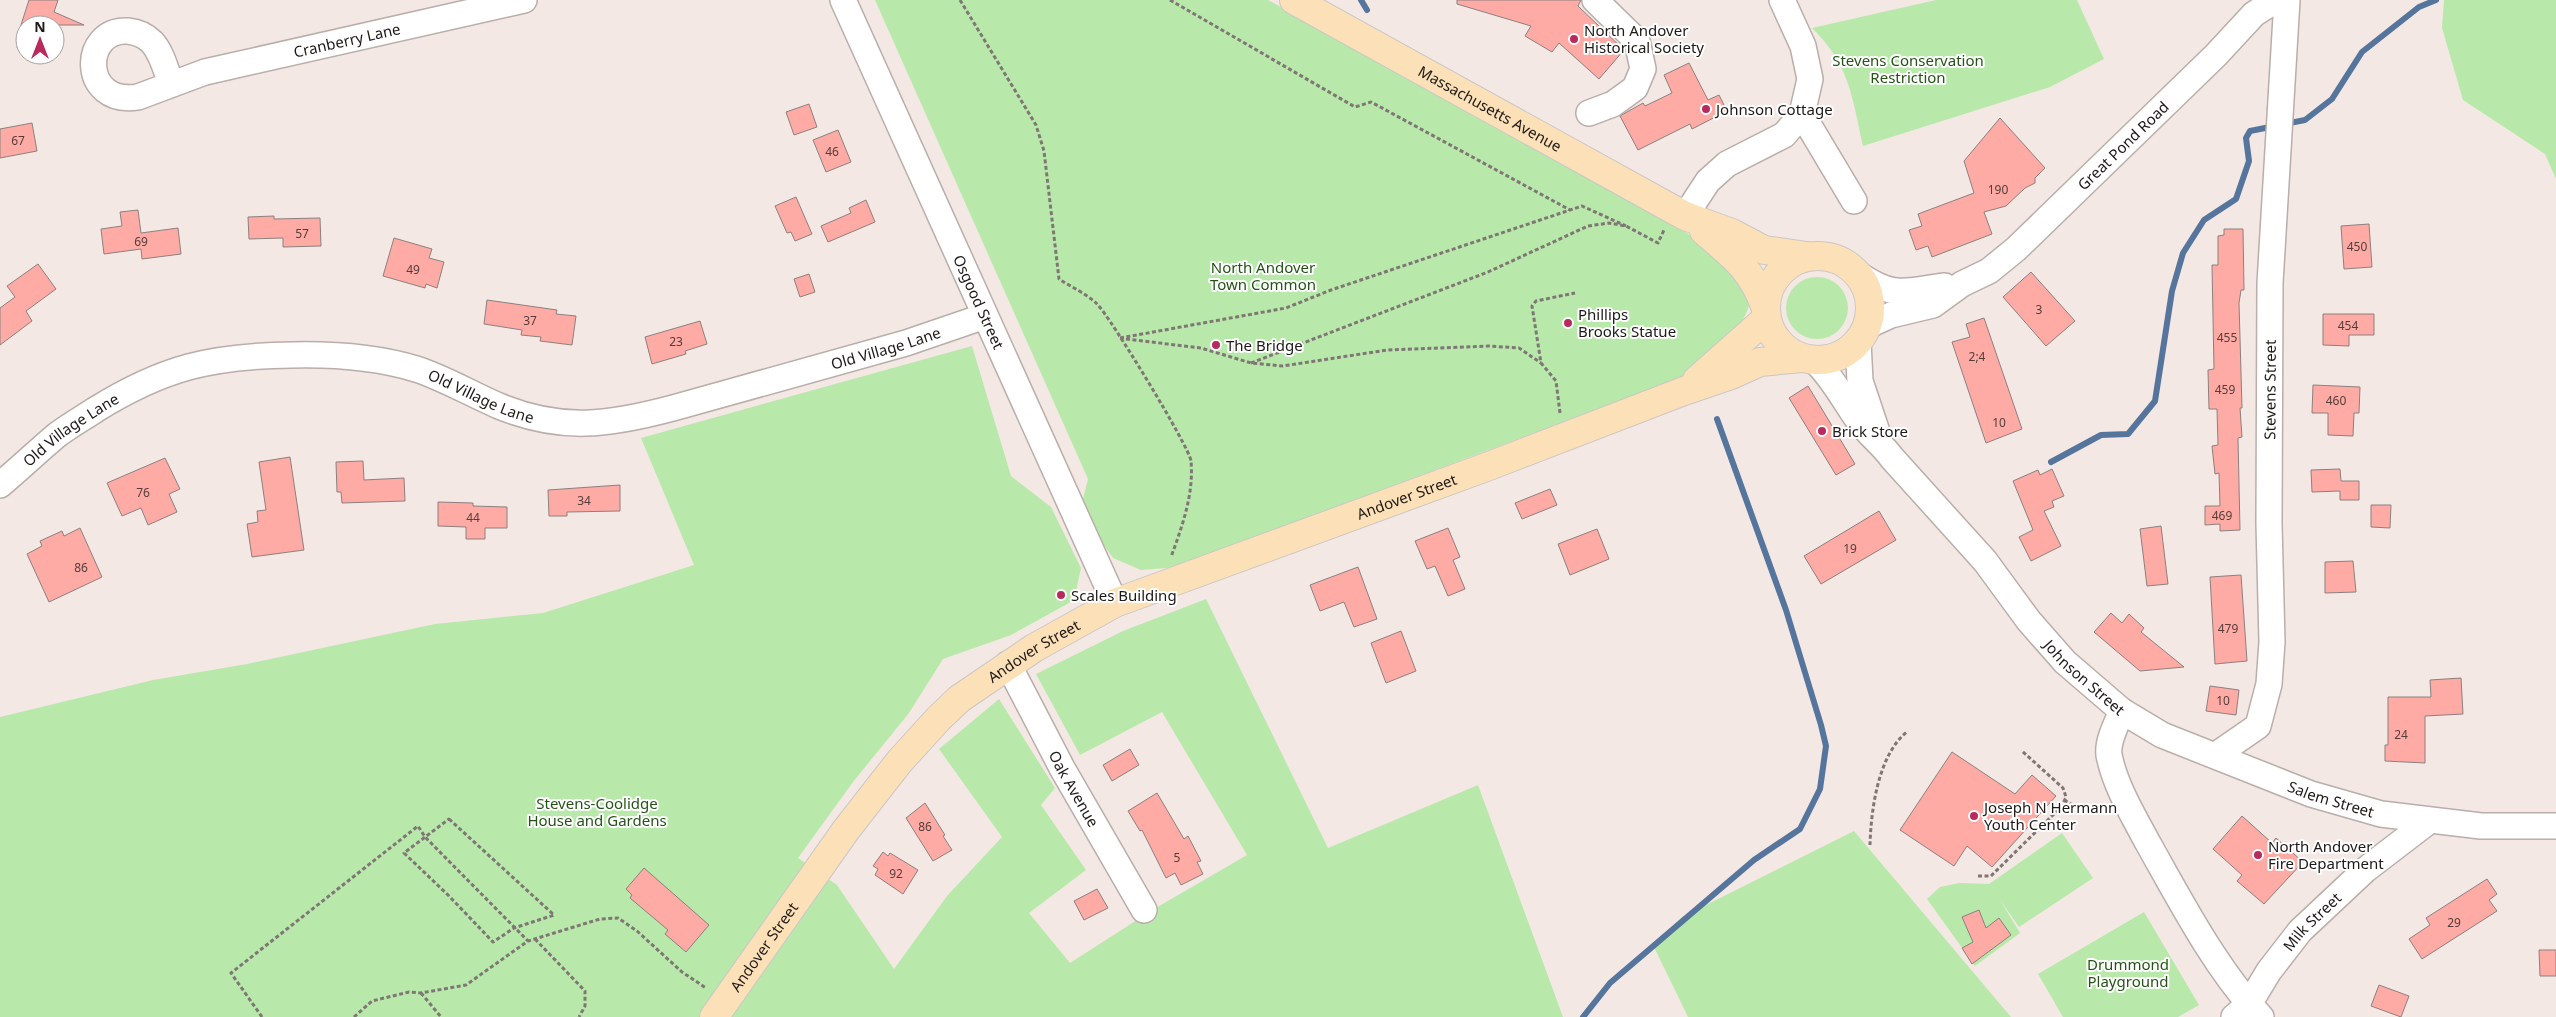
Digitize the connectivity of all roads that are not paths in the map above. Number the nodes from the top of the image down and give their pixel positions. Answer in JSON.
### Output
{"nodes":[{"id":1,"x":524,"y":0,"type":"edge"},
{"id":2,"x":843,"y":0,"type":"edge"},
{"id":3,"x":1294,"y":0,"type":"edge"},
{"id":4,"x":1595,"y":0,"type":"edge"},
{"id":5,"x":1782,"y":0,"type":"edge"},
{"id":6,"x":2276,"y":0,"type":"edge"},
{"id":7,"x":2287,"y":0,"type":"edge"},
{"id":8,"x":171,"y":84,"type":"dead end"},
{"id":9,"x":1589,"y":113,"type":"dead end"},
{"id":10,"x":1802,"y":114,"type":"junction"},
{"id":11,"x":1854,"y":201,"type":"dead end"},
{"id":12,"x":1680,"y":213,"type":"junction"},
{"id":13,"x":1808,"y":256,"type":"junction"},
{"id":14,"x":1858,"y":274,"type":"junction"},
{"id":15,"x":1962,"y":284,"type":"junction"},
{"id":16,"x":1765,"y":312,"type":"junction"},
{"id":17,"x":985,"y":316,"type":"junction"},
{"id":18,"x":1863,"y":334,"type":"junction"},
{"id":19,"x":1808,"y":359,"type":"junction"},
{"id":20,"x":1684,"y":391,"type":"junction"},
{"id":21,"x":1880,"y":442,"type":"junction"},
{"id":22,"x":0,"y":485,"type":"edge"},
{"id":23,"x":1115,"y":603,"type":"junction"},
{"id":24,"x":1008,"y":664,"type":"junction"},
{"id":25,"x":2122,"y":711,"type":"junction"},
{"id":26,"x":2216,"y":755,"type":"junction"},
{"id":27,"x":2429,"y":821,"type":"junction"},
{"id":28,"x":2556,"y":826,"type":"edge"},
{"id":29,"x":1144,"y":910,"type":"dead end"},
{"id":30,"x":719,"y":1009,"type":"edge"},
{"id":31,"x":2248,"y":1013,"type":"edge"}],
"edges":[{"from":1,"to":8,"type":"street","name":"Cranberry Lane"},
{"from":2,"to":17,"type":"street","name":"Osgood Street"},
{"from":3,"to":12,"type":"main road","name":"Massachusetts Avenue"},
{"from":4,"to":9,"type":"street"},
{"from":5,"to":10,"type":"street"},
{"from":6,"to":15,"type":"street","name":"Great Pond Road"},
{"from":7,"to":26,"type":"street","name":"Stevens Street"},
{"from":10,"to":11,"type":"street"},
{"from":10,"to":12,"type":"street"},
{"from":12,"to":13,"type":"main road","name":"Massachusetts Avenue"},
{"from":12,"to":16,"type":"main road","name":"Massachusetts Avenue"},
{"from":13,"to":14,"type":"main road"},
{"from":13,"to":16,"type":"main road"},
{"from":14,"to":15,"type":"street","name":"Great Pond Road"},
{"from":14,"to":18,"type":"main road"},
{"from":15,"to":18,"type":"street","name":"Great Pond Road"},
{"from":16,"to":19,"type":"main road"},
{"from":16,"to":20,"type":"main road","name":"Andover Street"},
{"from":17,"to":22,"type":"street","name":"Old Village Lane"},
{"from":17,"to":23,"type":"street","name":"Osgood Street"},
{"from":18,"to":19,"type":"main road"},
{"from":18,"to":21,"type":"street","name":"Johnson Street"},
{"from":19,"to":20,"type":"main road","name":"Andover Street"},
{"from":19,"to":21,"type":"street","name":"Johnson Street"},
{"from":20,"to":23,"type":"main road","name":"Andover Street"},
{"from":21,"to":25,"type":"street","name":"Johnson Street"},
{"from":23,"to":24,"type":"main road","name":"Andover Street"},
{"from":24,"to":29,"type":"street","name":"Oak Avenue"},
{"from":24,"to":30,"type":"main road","name":"Andover Street"},
{"from":25,"to":26,"type":"street","name":"Salem Street"},
{"from":25,"to":31,"type":"street","name":"Johnson Street"},
{"from":26,"to":27,"type":"street","name":"Salem Street"},
{"from":27,"to":28,"type":"street","name":"Salem Street"},
{"from":27,"to":31,"type":"street","name":"Milk Street"}]}
